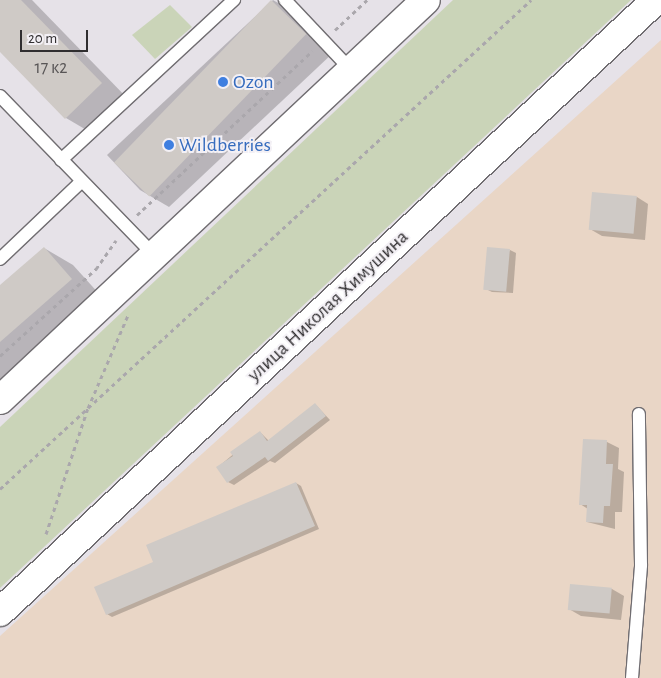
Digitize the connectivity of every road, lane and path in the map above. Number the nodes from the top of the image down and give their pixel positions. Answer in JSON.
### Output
{"nodes":[{"id":1,"x":234,"y":0,"type":"edge"},
{"id":2,"x":285,"y":0,"type":"edge"},
{"id":3,"x":367,"y":0,"type":"edge"},
{"id":4,"x":426,"y":0,"type":"edge"},
{"id":5,"x":531,"y":0,"type":"edge"},
{"id":6,"x":656,"y":0,"type":"edge"},
{"id":7,"x":324,"y":40,"type":"junction"},
{"id":8,"x":352,"y":70,"type":"junction"},
{"id":9,"x":0,"y":96,"type":"edge"},
{"id":10,"x":61,"y":160,"type":"junction"},
{"id":11,"x":82,"y":182,"type":"junction"},
{"id":12,"x":126,"y":226,"type":"junction"},
{"id":13,"x":154,"y":255,"type":"junction"},
{"id":14,"x":0,"y":259,"type":"edge"},
{"id":15,"x":131,"y":309,"type":"dead end"},
{"id":16,"x":0,"y":356,"type":"edge"},
{"id":17,"x":0,"y":400,"type":"edge"},
{"id":18,"x":88,"y":408,"type":"junction"},
{"id":19,"x":638,"y":414,"type":"dead end"},
{"id":20,"x":0,"y":489,"type":"edge"},
{"id":21,"x":45,"y":538,"type":"dead end"},
{"id":22,"x":0,"y":612,"type":"edge"},
{"id":23,"x":632,"y":678,"type":"edge"}],
"edges":[{"from":1,"to":10,"type":"lane"},
{"from":2,"to":7,"type":"lane"},
{"from":3,"to":7,"type":"path"},
{"from":4,"to":8,"type":"street"},
{"from":5,"to":18,"type":"path"},
{"from":6,"to":22,"type":"street","name":"улица Николая Химушина"},
{"from":7,"to":8,"type":"lane"},
{"from":7,"to":12,"type":"path"},
{"from":8,"to":13,"type":"street"},
{"from":9,"to":10,"type":"lane"},
{"from":10,"to":11,"type":"lane"},
{"from":11,"to":12,"type":"lane"},
{"from":11,"to":14,"type":"lane"},
{"from":12,"to":13,"type":"lane"},
{"from":12,"to":16,"type":"path"},
{"from":13,"to":17,"type":"street"},
{"from":15,"to":18,"type":"path"},
{"from":18,"to":20,"type":"path"},
{"from":18,"to":21,"type":"path"},
{"from":19,"to":23,"type":"lane"}]}
